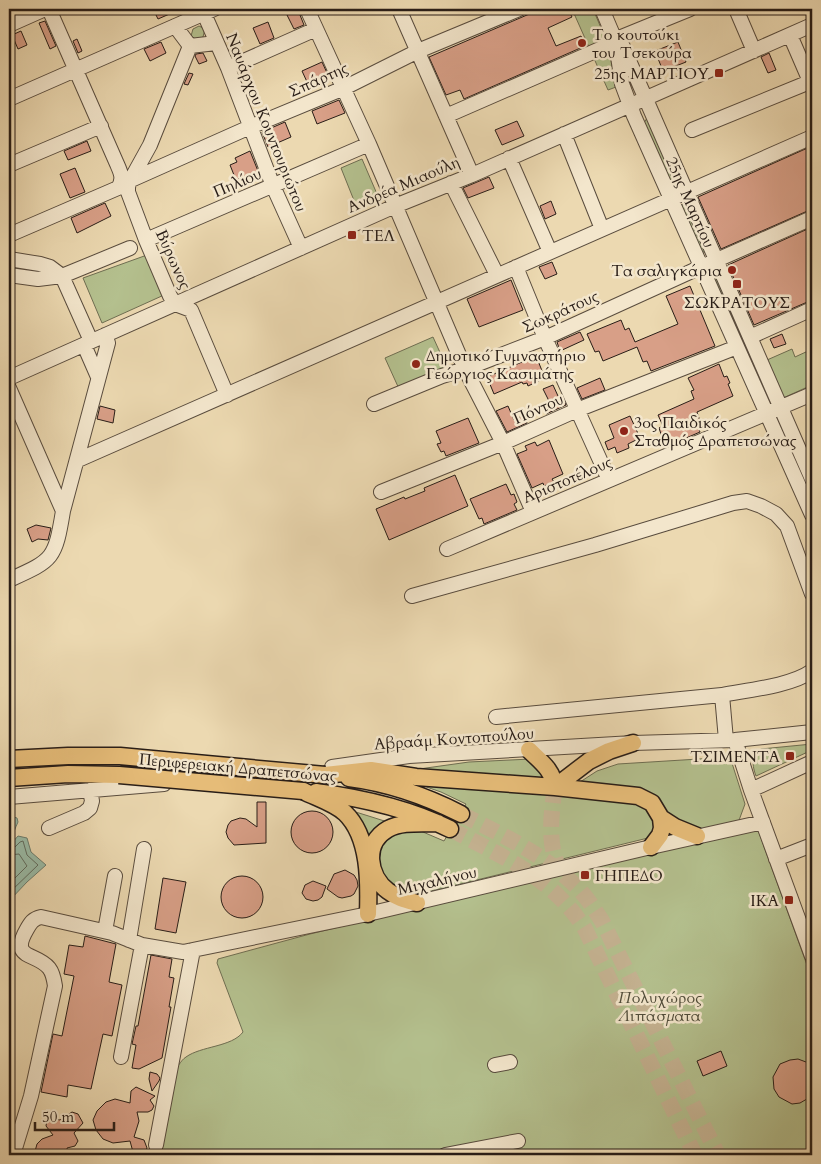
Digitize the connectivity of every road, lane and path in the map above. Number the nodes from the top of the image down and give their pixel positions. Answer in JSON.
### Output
{"nodes":[{"id":1,"x":47,"y":9,"type":"edge"},
{"id":2,"x":307,"y":9,"type":"edge"},
{"id":3,"x":399,"y":9,"type":"edge"},
{"id":4,"x":519,"y":9,"type":"edge"},
{"id":5,"x":602,"y":9,"type":"edge"},
{"id":6,"x":606,"y":9,"type":"edge"},
{"id":7,"x":690,"y":9,"type":"edge"},
{"id":8,"x":736,"y":9,"type":"edge"},
{"id":9,"x":207,"y":10,"type":"edge"},
{"id":10,"x":9,"y":25,"type":"edge"},
{"id":11,"x":812,"y":25,"type":"edge"},
{"id":12,"x":175,"y":26,"type":"junction"},
{"id":13,"x":316,"y":29,"type":"junction"},
{"id":14,"x":790,"y":35,"type":"junction"},
{"id":15,"x":617,"y":40,"type":"junction"},
{"id":16,"x":216,"y":43,"type":"junction"},
{"id":17,"x":190,"y":46,"type":"junction"},
{"id":18,"x":754,"y":51,"type":"junction"},
{"id":19,"x":418,"y":52,"type":"junction"},
{"id":20,"x":228,"y":68,"type":"junction"},
{"id":21,"x":75,"y":70,"type":"junction"},
{"id":22,"x":812,"y":83,"type":"edge"},
{"id":23,"x":344,"y":88,"type":"junction"},
{"id":24,"x":9,"y":98,"type":"edge"},
{"id":25,"x":646,"y":98,"type":"junction"},
{"id":26,"x":630,"y":106,"type":"junction"},
{"id":27,"x":446,"y":116,"type":"junction"},
{"id":28,"x":101,"y":126,"type":"junction"},
{"id":29,"x":250,"y":127,"type":"junction"},
{"id":30,"x":692,"y":130,"type":"dead end"},
{"id":31,"x":564,"y":134,"type":"junction"},
{"id":32,"x":812,"y":137,"type":"edge"},
{"id":33,"x":369,"y":144,"type":"junction"},
{"id":34,"x":509,"y":158,"type":"junction"},
{"id":35,"x":9,"y":165,"type":"edge"},
{"id":36,"x":472,"y":175,"type":"junction"},
{"id":37,"x":131,"y":180,"type":"junction"},
{"id":38,"x":451,"y":183,"type":"junction"},
{"id":39,"x":273,"y":186,"type":"junction"},
{"id":40,"x":687,"y":192,"type":"junction"},
{"id":41,"x":670,"y":199,"type":"junction"},
{"id":42,"x":395,"y":206,"type":"junction"},
{"id":43,"x":812,"y":218,"type":"edge"},
{"id":44,"x":602,"y":229,"type":"junction"},
{"id":45,"x":9,"y":235,"type":"edge"},
{"id":46,"x":146,"y":240,"type":"junction"},
{"id":47,"x":130,"y":248,"type":"dead end"},
{"id":48,"x":301,"y":248,"type":"junction"},
{"id":49,"x":550,"y":252,"type":"junction"},
{"id":50,"x":9,"y":260,"type":"edge"},
{"id":51,"x":717,"y":261,"type":"junction"},
{"id":52,"x":701,"y":266,"type":"junction"},
{"id":53,"x":516,"y":267,"type":"junction"},
{"id":54,"x":9,"y":275,"type":"edge"},
{"id":55,"x":497,"y":275,"type":"junction"},
{"id":56,"x":62,"y":276,"type":"junction"},
{"id":57,"x":437,"y":302,"type":"junction"},
{"id":58,"x":175,"y":304,"type":"junction"},
{"id":59,"x":812,"y":309,"type":"edge"},
{"id":60,"x":105,"y":335,"type":"junction"},
{"id":61,"x":750,"y":337,"type":"junction"},
{"id":62,"x":545,"y":338,"type":"junction"},
{"id":63,"x":88,"y":343,"type":"junction"},
{"id":64,"x":737,"y":347,"type":"junction"},
{"id":65,"x":465,"y":369,"type":"junction"},
{"id":66,"x":98,"y":377,"type":"junction"},
{"id":67,"x":9,"y":378,"type":"edge"},
{"id":68,"x":9,"y":388,"type":"edge"},
{"id":69,"x":812,"y":394,"type":"edge"},
{"id":70,"x":227,"y":395,"type":"junction"},
{"id":71,"x":374,"y":404,"type":"dead end"},
{"id":72,"x":781,"y":407,"type":"junction"},
{"id":73,"x":577,"y":410,"type":"junction"},
{"id":74,"x":767,"y":413,"type":"junction"},
{"id":75,"x":503,"y":442,"type":"junction"},
{"id":76,"x":76,"y":466,"type":"junction"},
{"id":77,"x":49,"y":479,"type":"junction"},
{"id":78,"x":812,"y":479,"type":"edge"},
{"id":79,"x":609,"y":480,"type":"junction"},
{"id":80,"x":381,"y":492,"type":"dead end"},
{"id":81,"x":63,"y":511,"type":"junction"},
{"id":82,"x":533,"y":512,"type":"junction"},
{"id":83,"x":812,"y":516,"type":"edge"},
{"id":84,"x":447,"y":549,"type":"dead end"},
{"id":85,"x":9,"y":580,"type":"edge"},
{"id":86,"x":812,"y":594,"type":"edge"},
{"id":87,"x":412,"y":596,"type":"dead end"},
{"id":88,"x":812,"y":671,"type":"edge"},
{"id":89,"x":722,"y":695,"type":"junction"},
{"id":90,"x":496,"y":717,"type":"dead end"},
{"id":91,"x":812,"y":732,"type":"edge"},
{"id":92,"x":730,"y":740,"type":"junction"},
{"id":93,"x":633,"y":743,"type":"junction"},
{"id":94,"x":529,"y":750,"type":"junction"},
{"id":95,"x":9,"y":759,"type":"edge"},
{"id":96,"x":812,"y":762,"type":"edge"},
{"id":97,"x":325,"y":775,"type":"junction"},
{"id":98,"x":9,"y":778,"type":"edge"},
{"id":99,"x":555,"y":787,"type":"junction"},
{"id":100,"x":90,"y":790,"type":"junction"},
{"id":101,"x":751,"y":790,"type":"junction"},
{"id":102,"x":304,"y":791,"type":"junction"},
{"id":103,"x":9,"y":797,"type":"edge"},
{"id":104,"x":460,"y":814,"type":"tunnel mouth"},
{"id":105,"x":661,"y":818,"type":"junction"},
{"id":106,"x":763,"y":822,"type":"junction"},
{"id":107,"x":49,"y":828,"type":"dead end"},
{"id":108,"x":697,"y":836,"type":"junction"},
{"id":109,"x":812,"y":845,"type":"edge"},
{"id":110,"x":651,"y":847,"type":"junction"},
{"id":111,"x":144,"y":849,"type":"dead end"},
{"id":112,"x":776,"y":859,"type":"junction"},
{"id":113,"x":116,"y":876,"type":"dead end"},
{"id":114,"x":383,"y":887,"type":"junction"},
{"id":115,"x":417,"y":903,"type":"junction"},
{"id":116,"x":372,"y":913,"type":"junction"},
{"id":117,"x":106,"y":931,"type":"junction"},
{"id":118,"x":129,"y":940,"type":"junction"},
{"id":119,"x":142,"y":945,"type":"junction"},
{"id":120,"x":188,"y":951,"type":"junction"},
{"id":121,"x":811,"y":952,"type":"edge"},
{"id":122,"x":121,"y":1057,"type":"dead end"},
{"id":123,"x":510,"y":1062,"type":"dead end"},
{"id":124,"x":495,"y":1065,"type":"dead end"},
{"id":125,"x":518,"y":1141,"type":"dead end"},
{"id":126,"x":156,"y":1145,"type":"dead end"},
{"id":127,"x":501,"y":1150,"type":"edge"},
{"id":128,"x":13,"y":1155,"type":"edge"},
{"id":129,"x":445,"y":1155,"type":"edge"}],
"edges":[{"from":1,"to":10,"type":"street"},
{"from":1,"to":21,"type":"street"},
{"from":2,"to":13,"type":"street"},
{"from":3,"to":19,"type":"street"},
{"from":4,"to":19,"type":"street","name":"Σπάρτης"},
{"from":5,"to":15,"type":"street","name":"25ης Μαρτίου"},
{"from":6,"to":15,"type":"street","name":"25ης Μαρτίου"},
{"from":7,"to":15,"type":"street"},
{"from":8,"to":18,"type":"street"},
{"from":9,"to":12,"type":"street"},
{"from":9,"to":16,"type":"street","name":"Ναυάρχου Κουντουριώτου"},
{"from":11,"to":14,"type":"street","name":"Ανδρέα Μιαούλη"},
{"from":12,"to":17,"type":"street"},
{"from":12,"to":21,"type":"street"},
{"from":13,"to":20,"type":"street"},
{"from":13,"to":23,"type":"street"},
{"from":14,"to":18,"type":"street","name":"Ανδρέα Μιαούλη"},
{"from":14,"to":22,"type":"street"},
{"from":15,"to":25,"type":"street","name":"25ης Μαρτίου"},
{"from":15,"to":26,"type":"street","name":"25ης Μαρτίου"},
{"from":15,"to":27,"type":"street"},
{"from":16,"to":17,"type":"street"},
{"from":16,"to":20,"type":"street","name":"Ναυάρχου Κουντουριώτου"},
{"from":17,"to":37,"type":"street"},
{"from":18,"to":25,"type":"street","name":"Ανδρέα Μιαούλη"},
{"from":19,"to":23,"type":"street","name":"Σπάρτης"},
{"from":19,"to":27,"type":"street"},
{"from":20,"to":29,"type":"street","name":"Ναυάρχου Κουντουριώτου"},
{"from":21,"to":24,"type":"street"},
{"from":21,"to":28,"type":"street"},
{"from":22,"to":30,"type":"street"},
{"from":23,"to":29,"type":"street","name":"Σπάρτης"},
{"from":23,"to":33,"type":"street"},
{"from":25,"to":26,"type":"street","name":"Ανδρέα Μιαούλη"},
{"from":25,"to":40,"type":"street","name":"25ης Μαρτίου"},
{"from":26,"to":31,"type":"street","name":"Ανδρέα Μιαούλη"},
{"from":26,"to":41,"type":"street","name":"25ης Μαρτίου"},
{"from":27,"to":36,"type":"street"},
{"from":28,"to":35,"type":"street"},
{"from":28,"to":45,"type":"street"},
{"from":29,"to":37,"type":"street","name":"Σπάρτης"},
{"from":29,"to":39,"type":"street","name":"Ναυάρχου Κουντουριώτου"},
{"from":31,"to":34,"type":"street","name":"Ανδρέα Μιαούλη"},
{"from":31,"to":44,"type":"street"},
{"from":32,"to":40,"type":"street"},
{"from":33,"to":39,"type":"street","name":"Πηλίου"},
{"from":33,"to":42,"type":"street"},
{"from":34,"to":36,"type":"street","name":"Ανδρέα Μιαούλη"},
{"from":34,"to":49,"type":"street"},
{"from":36,"to":38,"type":"street","name":"Ανδρέα Μιαούλη"},
{"from":37,"to":46,"type":"street","name":"Βύρωνος"},
{"from":38,"to":42,"type":"street","name":"Ανδρέα Μιαούλη"},
{"from":38,"to":55,"type":"street"},
{"from":39,"to":46,"type":"street","name":"Πηλίου"},
{"from":39,"to":48,"type":"street","name":"Ναυάρχου Κουντουριώτου"},
{"from":40,"to":41,"type":"street"},
{"from":40,"to":51,"type":"street","name":"25ης Μαρτίου"},
{"from":41,"to":44,"type":"street"},
{"from":41,"to":52,"type":"street","name":"25ης Μαρτίου"},
{"from":42,"to":48,"type":"street","name":"Ανδρέα Μιαούλη"},
{"from":42,"to":57,"type":"street"},
{"from":43,"to":51,"type":"street","name":"Σωκράτους"},
{"from":44,"to":49,"type":"street"},
{"from":46,"to":58,"type":"street","name":"Βύρωνος"},
{"from":47,"to":56,"type":"street"},
{"from":48,"to":58,"type":"street","name":"Ανδρέα Μιαούλη"},
{"from":49,"to":53,"type":"street"},
{"from":50,"to":56,"type":"street"},
{"from":51,"to":52,"type":"street","name":"Σωκράτους"},
{"from":51,"to":61,"type":"street","name":"25ης Μαρτίου"},
{"from":52,"to":62,"type":"street","name":"Σωκράτους"},
{"from":52,"to":64,"type":"street","name":"25ης Μαρτίου"},
{"from":53,"to":55,"type":"street"},
{"from":53,"to":62,"type":"street"},
{"from":54,"to":56,"type":"street"},
{"from":55,"to":57,"type":"street"},
{"from":56,"to":63,"type":"street"},
{"from":57,"to":65,"type":"street"},
{"from":57,"to":70,"type":"street"},
{"from":58,"to":60,"type":"street","name":"Ανδρέα Μιαούλη"},
{"from":58,"to":70,"type":"street","name":"Βύρωνος"},
{"from":59,"to":61,"type":"street"},
{"from":60,"to":63,"type":"street","name":"Ανδρέα Μιαούλη"},
{"from":60,"to":66,"type":"street"},
{"from":61,"to":72,"type":"street","name":"25ης Μαρτίου"},
{"from":62,"to":65,"type":"street","name":"Σωκράτους"},
{"from":62,"to":73,"type":"street"},
{"from":63,"to":66,"type":"street"},
{"from":63,"to":67,"type":"street","name":"Ανδρέα Μιαούλη"},
{"from":64,"to":73,"type":"street","name":"Πόντου"},
{"from":64,"to":74,"type":"street","name":"25ης Μαρτίου"},
{"from":65,"to":71,"type":"street","name":"Σωκράτους"},
{"from":65,"to":75,"type":"street"},
{"from":66,"to":76,"type":"street"},
{"from":68,"to":77,"type":"street"},
{"from":69,"to":72,"type":"street","name":"Αριστοτέλους"},
{"from":70,"to":76,"type":"street"},
{"from":72,"to":74,"type":"street","name":"Αριστοτέλους"},
{"from":72,"to":78,"type":"street","name":"25ης Μαρτίου"},
{"from":73,"to":75,"type":"street","name":"Πόντου"},
{"from":73,"to":79,"type":"street"},
{"from":74,"to":79,"type":"street","name":"Αριστοτέλους"},
{"from":74,"to":83,"type":"street","name":"25ης Μαρτίου"},
{"from":75,"to":80,"type":"street","name":"Πόντου"},
{"from":75,"to":82,"type":"street"},
{"from":76,"to":77,"type":"street"},
{"from":76,"to":81,"type":"street"},
{"from":77,"to":81,"type":"street"},
{"from":79,"to":82,"type":"street","name":"Αριστοτέλους"},
{"from":81,"to":85,"type":"street"},
{"from":82,"to":84,"type":"street","name":"Αριστοτέλους"},
{"from":86,"to":87,"type":"street"},
{"from":88,"to":89,"type":"street"},
{"from":89,"to":90,"type":"street"},
{"from":89,"to":92,"type":"street"},
{"from":91,"to":92,"type":"street","name":"Αβραάμ Κοντοπούλου"},
{"from":92,"to":93,"type":"street","name":"Αβραάμ Κοντοπούλου"},
{"from":92,"to":101,"type":"street"},
{"from":93,"to":94,"type":"street","name":"Αβραάμ Κοντοπούλου"},
{"from":93,"to":99,"type":"main road"},
{"from":94,"to":99,"type":"main road"},
{"from":94,"to":100,"type":"street","name":"Αβραάμ Κοντοπούλου"},
{"from":95,"to":97,"type":"main road","name":"Περιφερειακή Δραπετσώνας","bridge":true},
{"from":96,"to":101,"type":"street"},
{"from":97,"to":99,"type":"main road"},
{"from":97,"to":104,"type":"main road","name":"Περιφερειακή Δραπετσώνας"},
{"from":98,"to":102,"type":"main road","name":"Περιφερειακή Δραπετσώνας","bridge":true},
{"from":99,"to":105,"type":"main road"},
{"from":100,"to":103,"type":"street","name":"Αβραάμ Κοντοπούλου"},
{"from":100,"to":107,"type":"street"},
{"from":101,"to":106,"type":"street"},
{"from":102,"to":114,"type":"main road","name":"Περιφερειακή Δραπετσώνας"},
{"from":102,"to":116,"type":"main road"},
{"from":105,"to":108,"type":"main road"},
{"from":105,"to":110,"type":"main road"},
{"from":106,"to":108,"type":"street","name":"Μιχαλήνου"},
{"from":106,"to":112,"type":"street"},
{"from":108,"to":110,"type":"street","name":"Μιχαλήνου"},
{"from":109,"to":112,"type":"street"},
{"from":110,"to":115,"type":"street","name":"Μιχαλήνου"},
{"from":111,"to":118,"type":"street"},
{"from":112,"to":121,"type":"street"},
{"from":113,"to":117,"type":"street"},
{"from":114,"to":115,"type":"main road"},
{"from":114,"to":116,"type":"main road"},
{"from":115,"to":116,"type":"street","name":"Μιχαλήνου"},
{"from":116,"to":120,"type":"street","name":"Μιχαλήνου"},
{"from":117,"to":118,"type":"street"},
{"from":117,"to":128,"type":"street"},
{"from":118,"to":119,"type":"street"},
{"from":119,"to":120,"type":"street"},
{"from":119,"to":122,"type":"street"},
{"from":120,"to":126,"type":"street"},
{"from":123,"to":124,"type":"street"},
{"from":125,"to":127,"type":"street"},
{"from":127,"to":129,"type":"street"}]}
